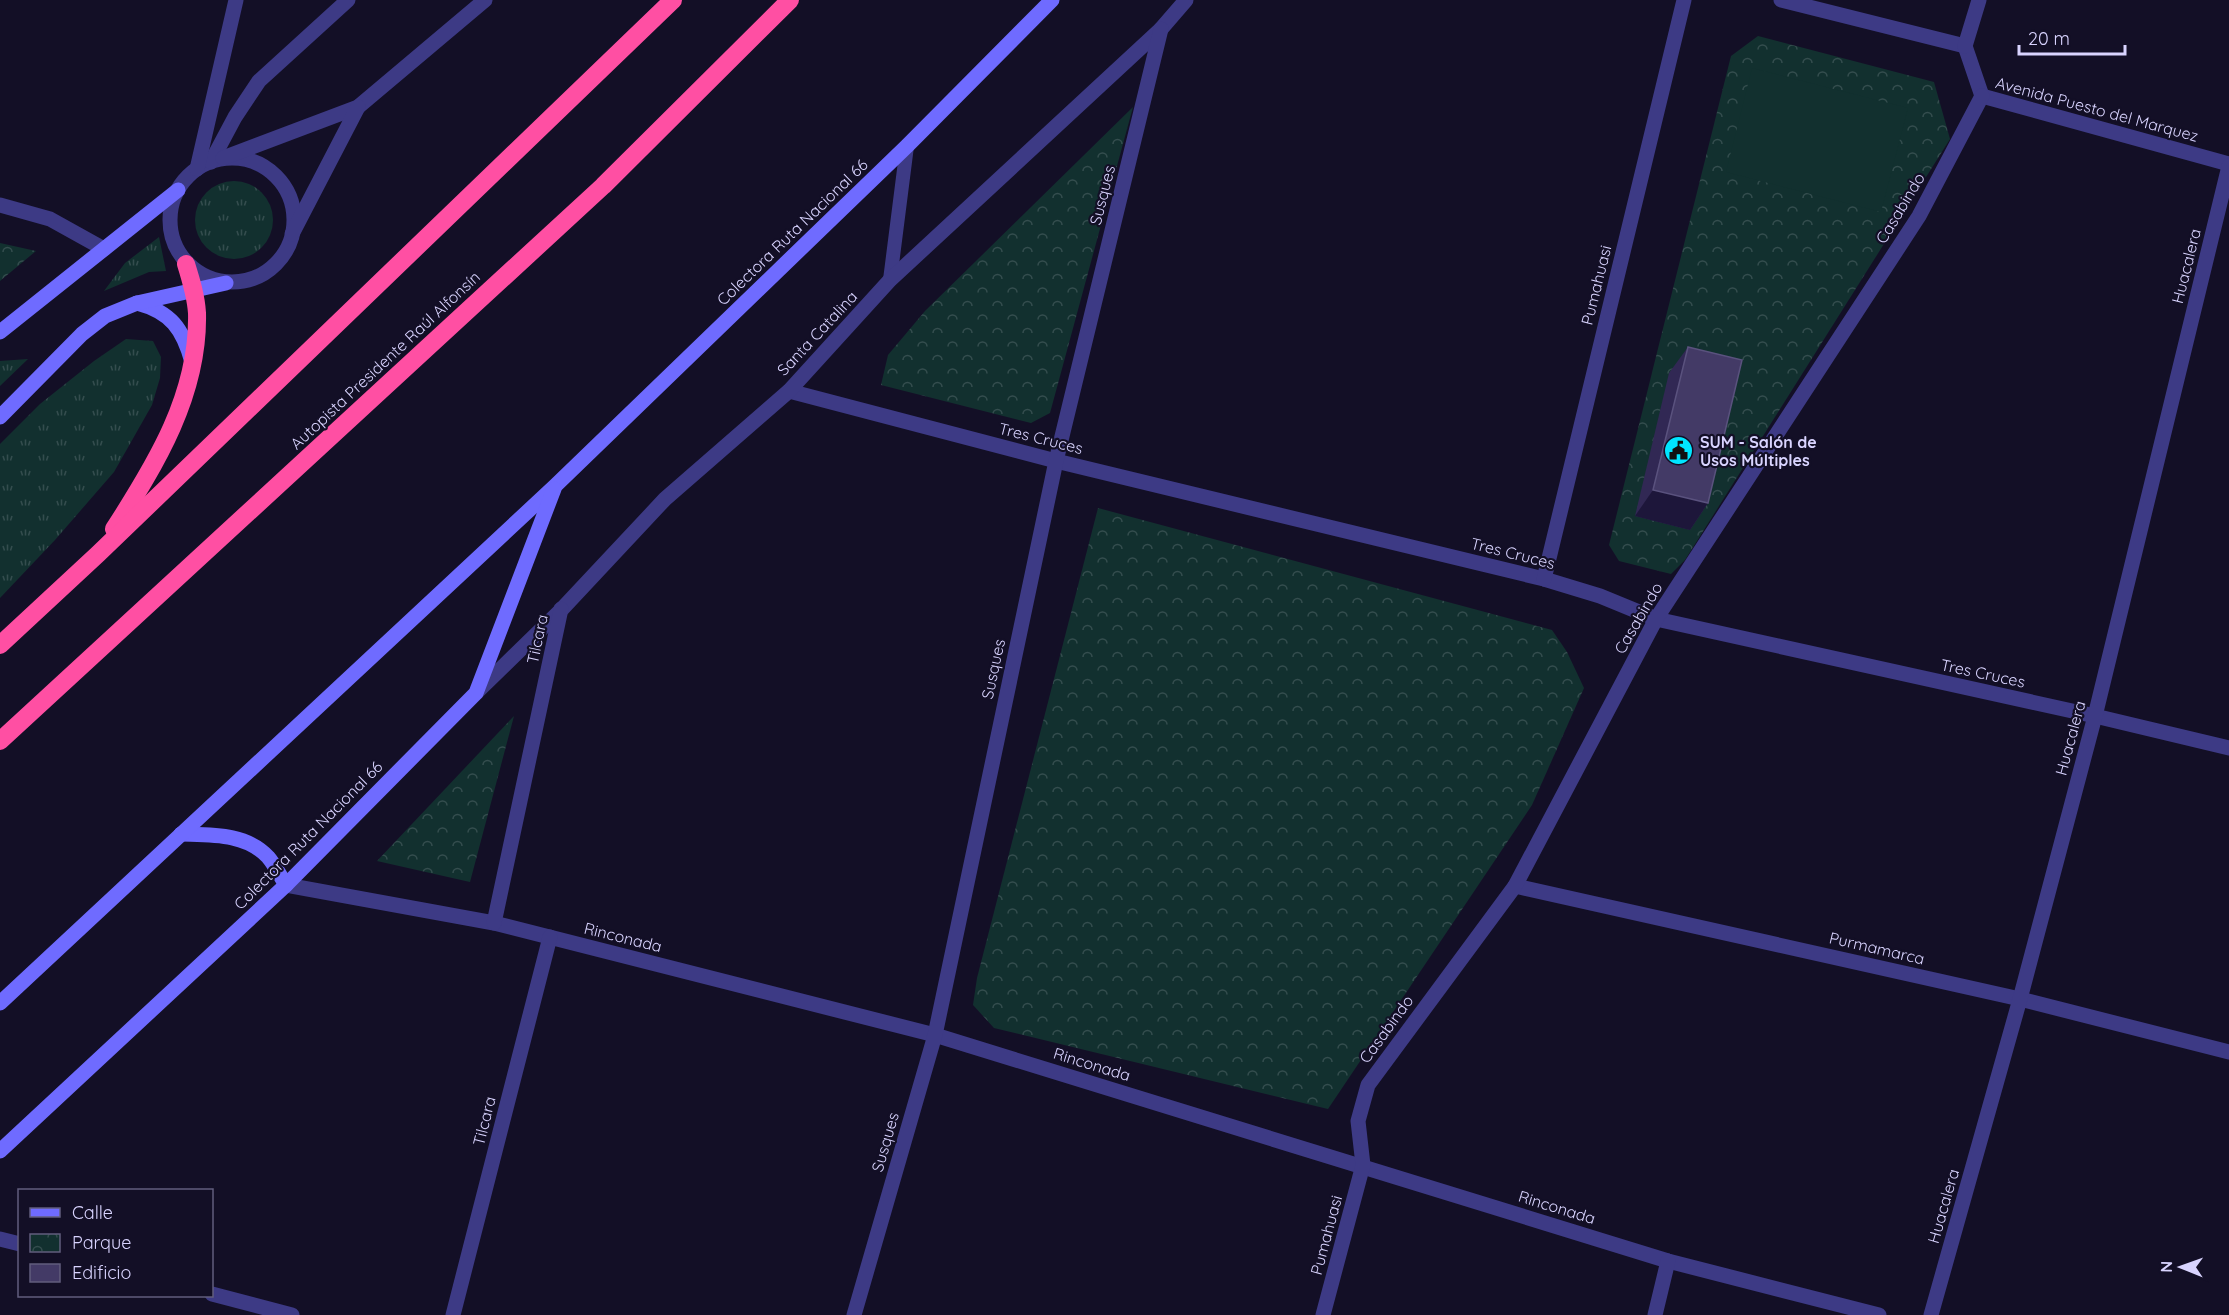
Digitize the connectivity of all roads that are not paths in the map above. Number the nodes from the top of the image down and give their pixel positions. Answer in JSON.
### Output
{"nodes":[{"id":1,"x":236,"y":0,"type":"edge"},
{"id":2,"x":348,"y":0,"type":"edge"},
{"id":3,"x":485,"y":0,"type":"edge"},
{"id":4,"x":673,"y":0,"type":"edge"},
{"id":5,"x":790,"y":0,"type":"edge"},
{"id":6,"x":1052,"y":0,"type":"edge"},
{"id":7,"x":1186,"y":0,"type":"edge"},
{"id":8,"x":1684,"y":0,"type":"edge"},
{"id":9,"x":1781,"y":0,"type":"edge"},
{"id":10,"x":1979,"y":0,"type":"edge"},
{"id":11,"x":1161,"y":29,"type":"junction"},
{"id":12,"x":1965,"y":46,"type":"junction"},
{"id":13,"x":1982,"y":96,"type":"junction"},
{"id":14,"x":358,"y":107,"type":"junction"},
{"id":15,"x":907,"y":146,"type":"junction"},
{"id":16,"x":210,"y":163,"type":"junction"},
{"id":17,"x":2229,"y":165,"type":"edge"},
{"id":18,"x":178,"y":189,"type":"junction"},
{"id":19,"x":0,"y":205,"type":"edge"},
{"id":20,"x":292,"y":234,"type":"junction"},
{"id":21,"x":104,"y":249,"type":"junction"},
{"id":22,"x":186,"y":264,"type":"junction"},
{"id":23,"x":890,"y":280,"type":"junction"},
{"id":24,"x":226,"y":283,"type":"junction"},
{"id":25,"x":194,"y":289,"type":"junction"},
{"id":26,"x":137,"y":303,"type":"junction"},
{"id":27,"x":0,"y":333,"type":"edge"},
{"id":28,"x":192,"y":364,"type":"junction"},
{"id":29,"x":789,"y":391,"type":"junction"},
{"id":30,"x":0,"y":417,"type":"edge"},
{"id":31,"x":1056,"y":461,"type":"junction"},
{"id":32,"x":555,"y":486,"type":"junction"},
{"id":33,"x":98,"y":554,"type":"junction"},
{"id":34,"x":1544,"y":579,"type":"junction"},
{"id":35,"x":562,"y":609,"type":"junction"},
{"id":36,"x":1656,"y":619,"type":"junction"},
{"id":37,"x":0,"y":645,"type":"edge"},
{"id":38,"x":476,"y":693,"type":"junction"},
{"id":39,"x":2095,"y":717,"type":"junction"},
{"id":40,"x":0,"y":741,"type":"edge"},
{"id":41,"x":2229,"y":748,"type":"edge"},
{"id":42,"x":181,"y":834,"type":"junction"},
{"id":43,"x":286,"y":885,"type":"junction"},
{"id":44,"x":1515,"y":886,"type":"junction"},
{"id":45,"x":494,"y":923,"type":"junction"},
{"id":46,"x":550,"y":937,"type":"junction"},
{"id":47,"x":2020,"y":999,"type":"junction"},
{"id":48,"x":0,"y":1003,"type":"edge"},
{"id":49,"x":934,"y":1035,"type":"junction"},
{"id":50,"x":2229,"y":1052,"type":"edge"},
{"id":51,"x":0,"y":1151,"type":"edge"},
{"id":52,"x":1363,"y":1165,"type":"junction"},
{"id":53,"x":0,"y":1239,"type":"edge"},
{"id":54,"x":18,"y":1244,"type":"edge"},
{"id":55,"x":1668,"y":1261,"type":"junction"},
{"id":56,"x":213,"y":1294,"type":"edge"},
{"id":57,"x":292,"y":1315,"type":"edge"},
{"id":58,"x":453,"y":1315,"type":"edge"},
{"id":59,"x":854,"y":1315,"type":"edge"},
{"id":60,"x":1323,"y":1315,"type":"edge"},
{"id":61,"x":1655,"y":1315,"type":"edge"},
{"id":62,"x":1879,"y":1315,"type":"edge"},
{"id":63,"x":1931,"y":1315,"type":"edge"}],
"edges":[{"from":1,"to":16,"type":"street"},
{"from":2,"to":16,"type":"street"},
{"from":3,"to":14,"type":"street"},
{"from":4,"to":33,"type":"highway"},
{"from":5,"to":40,"type":"highway","name":"Autopista Presidente Raúl Alfonsín"},
{"from":6,"to":15,"type":"main road","name":"Colectora Ruta Nacional 66"},
{"from":7,"to":11,"type":"street","name":"Santa Catalina"},
{"from":8,"to":34,"type":"street","name":"Pumahuasi"},
{"from":9,"to":12,"type":"street"},
{"from":10,"to":12,"type":"street"},
{"from":11,"to":23,"type":"street","name":"Santa Catalina"},
{"from":11,"to":31,"type":"street","name":"Susques"},
{"from":12,"to":13,"type":"street","name":"Avenida Puesto del Marquez"},
{"from":13,"to":17,"type":"street","name":"Avenida Puesto del Marquez"},
{"from":13,"to":36,"type":"street","name":"Casabindo"},
{"from":14,"to":16,"type":"street"},
{"from":14,"to":20,"type":"street"},
{"from":15,"to":23,"type":"lane"},
{"from":15,"to":32,"type":"main road","name":"Colectora Ruta Nacional 66"},
{"from":16,"to":18,"type":"street"},
{"from":16,"to":20,"type":"street"},
{"from":17,"to":39,"type":"street","name":"Huacalera"},
{"from":18,"to":21,"type":"main road"},
{"from":18,"to":22,"type":"street"},
{"from":19,"to":21,"type":"street"},
{"from":20,"to":24,"type":"street"},
{"from":21,"to":27,"type":"main road"},
{"from":22,"to":24,"type":"street"},
{"from":22,"to":25,"type":"highway"},
{"from":23,"to":29,"type":"street","name":"Santa Catalina"},
{"from":24,"to":25,"type":"main road"},
{"from":25,"to":26,"type":"main road"},
{"from":25,"to":28,"type":"highway"},
{"from":26,"to":28,"type":"main road"},
{"from":26,"to":30,"type":"main road"},
{"from":28,"to":33,"type":"highway"},
{"from":29,"to":31,"type":"street","name":"Tres Cruces"},
{"from":29,"to":35,"type":"street","name":"Santa Catalina"},
{"from":31,"to":34,"type":"street","name":"Tres Cruces"},
{"from":31,"to":49,"type":"street","name":"Susques"},
{"from":32,"to":38,"type":"main road","name":"Colectora Ruta Nacional 66"},
{"from":32,"to":42,"type":"main road","name":"Colectora Ruta Nacional 66"},
{"from":33,"to":37,"type":"highway"},
{"from":34,"to":36,"type":"street","name":"Tres Cruces"},
{"from":35,"to":38,"type":"street","name":"Santa Catalina"},
{"from":35,"to":45,"type":"street","name":"Tilcara"},
{"from":36,"to":39,"type":"street","name":"Tres Cruces"},
{"from":36,"to":44,"type":"street","name":"Casabindo"},
{"from":38,"to":43,"type":"main road","name":"Colectora Ruta Nacional 66"},
{"from":39,"to":41,"type":"street","name":"Tres Cruces"},
{"from":39,"to":47,"type":"street","name":"Huacalera"},
{"from":42,"to":43,"type":"main road"},
{"from":42,"to":48,"type":"main road","name":"Colectora Ruta Nacional 66"},
{"from":43,"to":45,"type":"street","name":"Rinconada"},
{"from":43,"to":51,"type":"main road","name":"Colectora Ruta Nacional 66"},
{"from":44,"to":47,"type":"street","name":"Purmamarca"},
{"from":44,"to":52,"type":"street","name":"Casabindo"},
{"from":45,"to":46,"type":"street","name":"Rinconada"},
{"from":46,"to":49,"type":"street","name":"Rinconada"},
{"from":46,"to":58,"type":"street","name":"Tilcara"},
{"from":47,"to":50,"type":"street","name":"Purmamarca"},
{"from":47,"to":63,"type":"street","name":"Huacalera"},
{"from":49,"to":52,"type":"street","name":"Rinconada"},
{"from":49,"to":59,"type":"street","name":"Susques"},
{"from":52,"to":55,"type":"street","name":"Rinconada"},
{"from":52,"to":60,"type":"street","name":"Pumahuasi"},
{"from":53,"to":54,"type":"street"},
{"from":55,"to":61,"type":"street"},
{"from":55,"to":62,"type":"street","name":"Rinconada"},
{"from":56,"to":57,"type":"street"}]}
